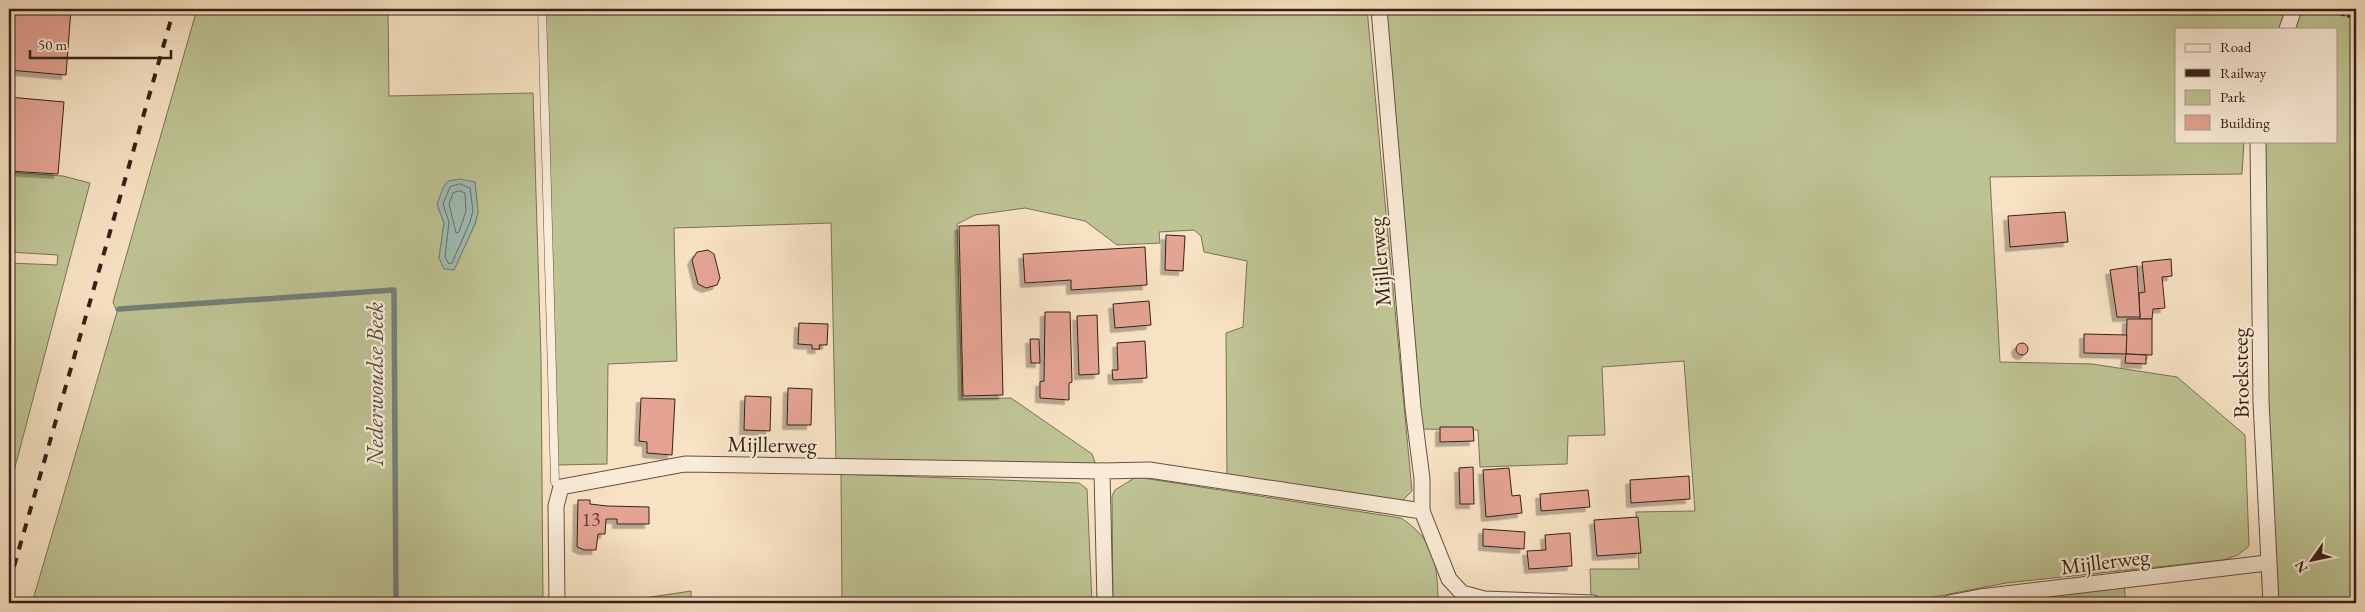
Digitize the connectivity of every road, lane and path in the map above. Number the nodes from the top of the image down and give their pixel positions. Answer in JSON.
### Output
{"nodes":[{"id":1,"x":542,"y":9,"type":"edge"},
{"id":2,"x":1379,"y":9,"type":"edge"},
{"id":3,"x":2294,"y":9,"type":"edge"},
{"id":4,"x":2322,"y":9,"type":"edge"},
{"id":5,"x":2356,"y":18,"type":"edge"},
{"id":6,"x":2287,"y":28,"type":"edge"},
{"id":7,"x":2258,"y":142,"type":"edge"},
{"id":8,"x":1102,"y":471,"type":"junction"},
{"id":9,"x":561,"y":487,"type":"junction"},
{"id":10,"x":1422,"y":511,"type":"junction"},
{"id":11,"x":2267,"y":563,"type":"junction"},
{"id":12,"x":557,"y":603,"type":"edge"},
{"id":13,"x":1105,"y":603,"type":"edge"},
{"id":14,"x":1593,"y":603,"type":"edge"},
{"id":15,"x":1949,"y":603,"type":"edge"},
{"id":16,"x":2271,"y":603,"type":"edge"}],
"edges":[{"from":1,"to":9,"type":"lane"},
{"from":2,"to":10,"type":"street","name":"Mijllerweg"},
{"from":3,"to":6,"type":"street"},
{"from":4,"to":5,"type":"path"},
{"from":7,"to":11,"type":"street","name":"Broeksteeg"},
{"from":8,"to":9,"type":"street","name":"Mijllerweg"},
{"from":8,"to":10,"type":"street","name":"Mijllerweg"},
{"from":8,"to":13,"type":"street"},
{"from":9,"to":12,"type":"street"},
{"from":10,"to":14,"type":"street","name":"Mijllerweg"},
{"from":11,"to":15,"type":"street","name":"Mijllerweg"},
{"from":11,"to":16,"type":"street","name":"Broeksteeg"}]}
